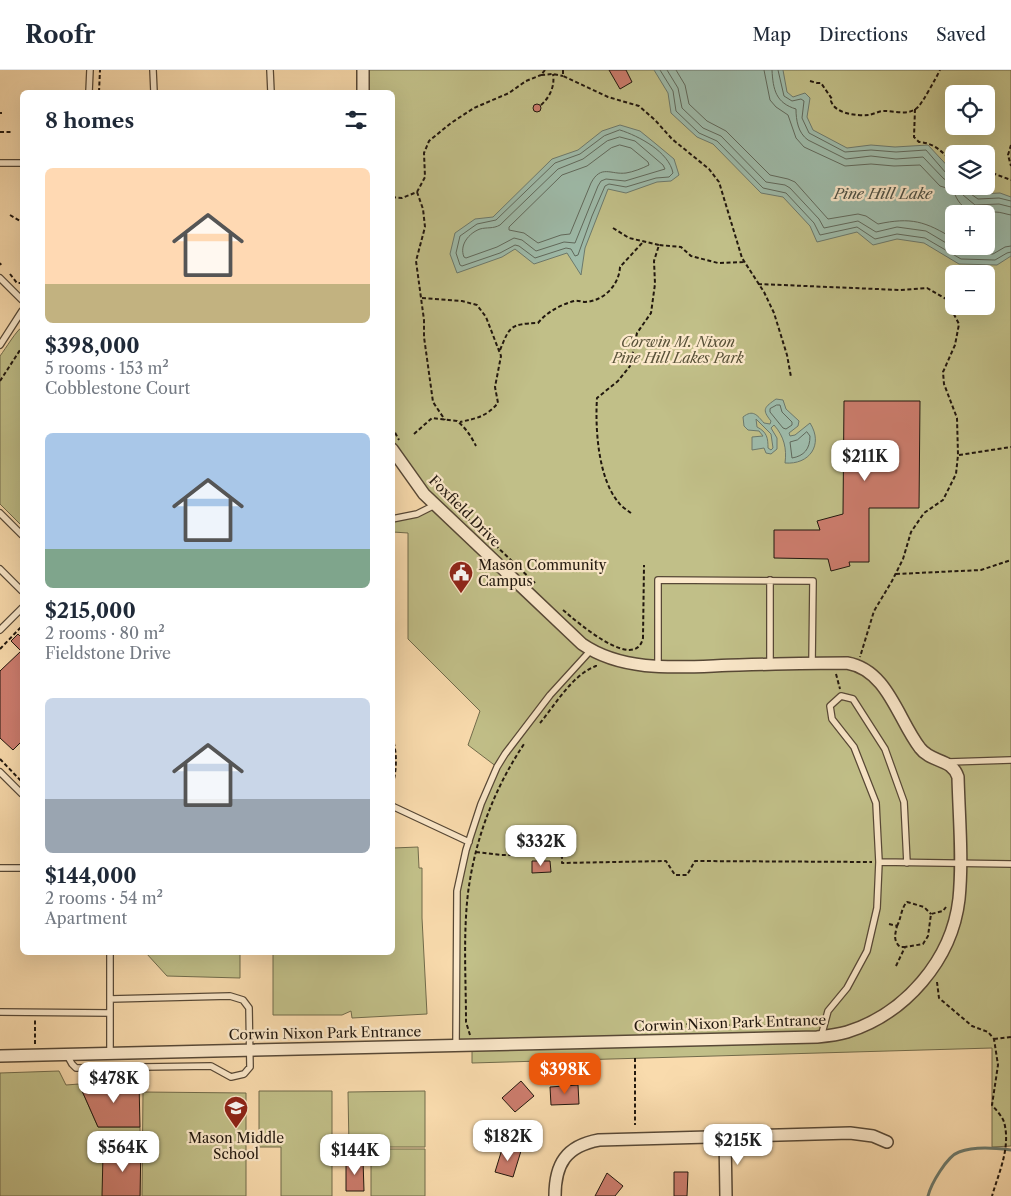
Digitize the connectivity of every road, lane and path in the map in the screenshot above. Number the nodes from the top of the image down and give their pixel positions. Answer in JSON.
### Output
{"nodes":[{"id":1,"x":90,"y":70,"type":"edge"},
{"id":2,"x":100,"y":70,"type":"edge"},
{"id":3,"x":154,"y":70,"type":"edge"},
{"id":4,"x":270,"y":70,"type":"edge"},
{"id":5,"x":363,"y":70,"type":"edge"},
{"id":6,"x":545,"y":70,"type":"edge"},
{"id":7,"x":563,"y":70,"type":"edge"},
{"id":8,"x":940,"y":70,"type":"edge"},
{"id":9,"x":553,"y":74,"type":"junction"},
{"id":10,"x":541,"y":75,"type":"junction"},
{"id":11,"x":563,"y":76,"type":"junction"},
{"id":12,"x":810,"y":81,"type":"dead end"},
{"id":13,"x":89,"y":90,"type":"edge"},
{"id":14,"x":99,"y":90,"type":"edge"},
{"id":15,"x":154,"y":90,"type":"edge"},
{"id":16,"x":271,"y":90,"type":"edge"},
{"id":17,"x":364,"y":90,"type":"edge"},
{"id":18,"x":541,"y":105,"type":"dead end"},
{"id":19,"x":915,"y":109,"type":"junction"},
{"id":20,"x":0,"y":132,"type":"edge"},
{"id":21,"x":13,"y":132,"type":"dead end"},
{"id":22,"x":1011,"y":145,"type":"edge"},
{"id":23,"x":945,"y":155,"type":"edge"},
{"id":24,"x":20,"y":162,"type":"edge"},
{"id":25,"x":0,"y":163,"type":"edge"},
{"id":26,"x":1011,"y":166,"type":"edge"},
{"id":27,"x":995,"y":174,"type":"edge"},
{"id":28,"x":1011,"y":180,"type":"edge"},
{"id":29,"x":417,"y":192,"type":"junction"},
{"id":30,"x":395,"y":197,"type":"edge"},
{"id":31,"x":10,"y":216,"type":"dead end"},
{"id":32,"x":20,"y":221,"type":"edge"},
{"id":33,"x":613,"y":228,"type":"dead end"},
{"id":34,"x":643,"y":242,"type":"junction"},
{"id":35,"x":659,"y":245,"type":"junction"},
{"id":36,"x":744,"y":262,"type":"junction"},
{"id":37,"x":10,"y":274,"type":"dead end"},
{"id":38,"x":0,"y":278,"type":"edge"},
{"id":39,"x":20,"y":283,"type":"edge"},
{"id":40,"x":758,"y":284,"type":"junction"},
{"id":41,"x":20,"y":298,"type":"edge"},
{"id":42,"x":422,"y":298,"type":"junction"},
{"id":43,"x":20,"y":314,"type":"edge"},
{"id":44,"x":0,"y":345,"type":"edge"},
{"id":45,"x":20,"y":350,"type":"edge"},
{"id":46,"x":500,"y":350,"type":"junction"},
{"id":47,"x":791,"y":377,"type":"dead end"},
{"id":48,"x":0,"y":381,"type":"edge"},
{"id":49,"x":445,"y":420,"type":"junction"},
{"id":50,"x":460,"y":422,"type":"junction"},
{"id":51,"x":414,"y":434,"type":"dead end"},
{"id":52,"x":396,"y":446,"type":"edge"},
{"id":53,"x":476,"y":446,"type":"dead end"},
{"id":54,"x":1011,"y":448,"type":"edge"},
{"id":55,"x":958,"y":455,"type":"junction"},
{"id":56,"x":449,"y":502,"type":"dead end"},
{"id":57,"x":436,"y":505,"type":"junction"},
{"id":58,"x":0,"y":513,"type":"edge"},
{"id":59,"x":631,"y":513,"type":"dead end"},
{"id":60,"x":395,"y":518,"type":"edge"},
{"id":61,"x":20,"y":533,"type":"edge"},
{"id":62,"x":1011,"y":560,"type":"edge"},
{"id":63,"x":644,"y":565,"type":"dead end"},
{"id":64,"x":0,"y":569,"type":"edge"},
{"id":65,"x":896,"y":574,"type":"junction"},
{"id":66,"x":770,"y":580,"type":"junction"},
{"id":67,"x":537,"y":585,"type":"dead end"},
{"id":68,"x":20,"y":589,"type":"edge"},
{"id":69,"x":20,"y":610,"type":"edge"},
{"id":70,"x":563,"y":610,"type":"dead end"},
{"id":71,"x":20,"y":629,"type":"edge"},
{"id":72,"x":0,"y":630,"type":"edge"},
{"id":73,"x":0,"y":649,"type":"edge"},
{"id":74,"x":591,"y":650,"type":"junction"},
{"id":75,"x":596,"y":662,"type":"dead end"},
{"id":76,"x":834,"y":663,"type":"junction"},
{"id":77,"x":770,"y":664,"type":"junction"},
{"id":78,"x":812,"y":664,"type":"junction"},
{"id":79,"x":858,"y":666,"type":"junction"},
{"id":80,"x":658,"y":667,"type":"junction"},
{"id":81,"x":841,"y":696,"type":"junction"},
{"id":82,"x":536,"y":728,"type":"dead end"},
{"id":83,"x":524,"y":744,"type":"dead end"},
{"id":84,"x":395,"y":746,"type":"edge"},
{"id":85,"x":0,"y":759,"type":"edge"},
{"id":86,"x":1011,"y":760,"type":"edge"},
{"id":87,"x":946,"y":762,"type":"junction"},
{"id":88,"x":0,"y":772,"type":"edge"},
{"id":89,"x":395,"y":777,"type":"edge"},
{"id":90,"x":20,"y":780,"type":"edge"},
{"id":91,"x":20,"y":792,"type":"edge"},
{"id":92,"x":395,"y":807,"type":"edge"},
{"id":93,"x":469,"y":842,"type":"junction"},
{"id":94,"x":472,"y":851,"type":"dead end"},
{"id":95,"x":476,"y":852,"type":"junction"},
{"id":96,"x":879,"y":862,"type":"junction"},
{"id":97,"x":907,"y":862,"type":"junction"},
{"id":98,"x":960,"y":864,"type":"junction"},
{"id":99,"x":1011,"y":864,"type":"edge"},
{"id":100,"x":0,"y":868,"type":"edge"},
{"id":101,"x":20,"y":868,"type":"edge"},
{"id":102,"x":947,"y":905,"type":"dead end"},
{"id":103,"x":931,"y":914,"type":"junction"},
{"id":104,"x":889,"y":924,"type":"dead end"},
{"id":105,"x":897,"y":926,"type":"junction"},
{"id":106,"x":905,"y":947,"type":"junction"},
{"id":107,"x":110,"y":955,"type":"edge"},
{"id":108,"x":896,"y":966,"type":"dead end"},
{"id":109,"x":931,"y":970,"type":"junction"},
{"id":110,"x":110,"y":999,"type":"junction"},
{"id":111,"x":0,"y":1012,"type":"edge"},
{"id":112,"x":36,"y":1012,"type":"junction"},
{"id":113,"x":110,"y":1013,"type":"junction"},
{"id":114,"x":825,"y":1023,"type":"junction"},
{"id":115,"x":658,"y":1030,"type":"dead end"},
{"id":116,"x":466,"y":1035,"type":"dead end"},
{"id":117,"x":821,"y":1037,"type":"junction"},
{"id":118,"x":1011,"y":1037,"type":"edge"},
{"id":119,"x":994,"y":1039,"type":"junction"},
{"id":120,"x":35,"y":1044,"type":"dead end"},
{"id":121,"x":456,"y":1045,"type":"junction"},
{"id":122,"x":250,"y":1050,"type":"junction"},
{"id":123,"x":110,"y":1054,"type":"junction"},
{"id":124,"x":68,"y":1055,"type":"junction"},
{"id":125,"x":0,"y":1056,"type":"edge"},
{"id":126,"x":634,"y":1058,"type":"dead end"},
{"id":127,"x":635,"y":1125,"type":"dead end"},
{"id":128,"x":725,"y":1136,"type":"junction"},
{"id":129,"x":887,"y":1142,"type":"dead end"},
{"id":130,"x":554,"y":1196,"type":"edge"},
{"id":131,"x":726,"y":1196,"type":"edge"},
{"id":132,"x":992,"y":1196,"type":"edge"}],
"edges":[{"from":1,"to":13,"type":"lane"},
{"from":2,"to":14,"type":"path"},
{"from":3,"to":15,"type":"lane"},
{"from":4,"to":16,"type":"lane"},
{"from":5,"to":17,"type":"street"},
{"from":6,"to":10,"type":"path"},
{"from":7,"to":11,"type":"path"},
{"from":8,"to":19,"type":"path"},
{"from":9,"to":10,"type":"path"},
{"from":9,"to":11,"type":"path"},
{"from":9,"to":18,"type":"path"},
{"from":10,"to":29,"type":"path"},
{"from":11,"to":36,"type":"path"},
{"from":12,"to":19,"type":"path"},
{"from":19,"to":23,"type":"path"},
{"from":20,"to":21,"type":"path"},
{"from":22,"to":26,"type":"path"},
{"from":24,"to":25,"type":"lane"},
{"from":27,"to":28,"type":"path"},
{"from":29,"to":30,"type":"path"},
{"from":29,"to":42,"type":"path"},
{"from":31,"to":32,"type":"path"},
{"from":33,"to":34,"type":"path"},
{"from":34,"to":35,"type":"path"},
{"from":34,"to":46,"type":"path"},
{"from":35,"to":36,"type":"path"},
{"from":35,"to":59,"type":"path"},
{"from":36,"to":40,"type":"path"},
{"from":37,"to":39,"type":"path"},
{"from":38,"to":41,"type":"lane"},
{"from":40,"to":47,"type":"path"},
{"from":40,"to":55,"type":"path"},
{"from":42,"to":46,"type":"path"},
{"from":42,"to":49,"type":"path"},
{"from":43,"to":44,"type":"lane"},
{"from":45,"to":48,"type":"path"},
{"from":46,"to":50,"type":"path"},
{"from":49,"to":50,"type":"path"},
{"from":49,"to":51,"type":"path"},
{"from":50,"to":53,"type":"path"},
{"from":52,"to":57,"type":"street","name":"Foxfield Drive"},
{"from":54,"to":55,"type":"path"},
{"from":55,"to":65,"type":"path"},
{"from":56,"to":67,"type":"path"},
{"from":57,"to":60,"type":"lane"},
{"from":57,"to":74,"type":"street","name":"Foxfield Drive"},
{"from":58,"to":61,"type":"lane"},
{"from":62,"to":65,"type":"path"},
{"from":63,"to":70,"type":"path"},
{"from":64,"to":68,"type":"lane"},
{"from":65,"to":79,"type":"path"},
{"from":66,"to":77,"type":"lane"},
{"from":66,"to":78,"type":"lane"},
{"from":66,"to":80,"type":"lane"},
{"from":69,"to":72,"type":"lane"},
{"from":71,"to":73,"type":"path"},
{"from":74,"to":80,"type":"street","name":"Foxfield Drive"},
{"from":74,"to":93,"type":"lane"},
{"from":75,"to":82,"type":"path"},
{"from":76,"to":78,"type":"street"},
{"from":76,"to":79,"type":"street"},
{"from":76,"to":81,"type":"path"},
{"from":77,"to":78,"type":"street"},
{"from":77,"to":80,"type":"street"},
{"from":79,"to":87,"type":"street"},
{"from":81,"to":96,"type":"lane"},
{"from":81,"to":97,"type":"lane"},
{"from":83,"to":95,"type":"path"},
{"from":84,"to":89,"type":"path"},
{"from":85,"to":90,"type":"path"},
{"from":86,"to":87,"type":"lane"},
{"from":87,"to":98,"type":"street","name":"Corwin Nixon Park Entrance"},
{"from":88,"to":91,"type":"lane"},
{"from":92,"to":93,"type":"lane"},
{"from":93,"to":121,"type":"lane"},
{"from":94,"to":95,"type":"path"},
{"from":95,"to":96,"type":"path"},
{"from":95,"to":116,"type":"path"},
{"from":96,"to":97,"type":"lane"},
{"from":96,"to":114,"type":"lane"},
{"from":97,"to":98,"type":"lane"},
{"from":98,"to":99,"type":"lane"},
{"from":98,"to":109,"type":"street","name":"Corwin Nixon Park Entrance"},
{"from":100,"to":101,"type":"lane"},
{"from":102,"to":103,"type":"path"},
{"from":103,"to":105,"type":"path"},
{"from":103,"to":106,"type":"path"},
{"from":104,"to":105,"type":"path"},
{"from":105,"to":106,"type":"path"},
{"from":106,"to":108,"type":"path"},
{"from":107,"to":110,"type":"lane"},
{"from":109,"to":117,"type":"street","name":"Corwin Nixon Park Entrance"},
{"from":109,"to":119,"type":"path"},
{"from":110,"to":113,"type":"lane"},
{"from":110,"to":122,"type":"lane"},
{"from":111,"to":112,"type":"lane"},
{"from":112,"to":113,"type":"lane"},
{"from":112,"to":120,"type":"path"},
{"from":113,"to":123,"type":"lane"},
{"from":114,"to":115,"type":"path"},
{"from":114,"to":117,"type":"lane"},
{"from":117,"to":121,"type":"street","name":"Corwin Nixon Park Entrance"},
{"from":118,"to":119,"type":"path"},
{"from":119,"to":132,"type":"path"},
{"from":121,"to":122,"type":"street","name":"Corwin Nixon Park Entrance"},
{"from":122,"to":123,"type":"street","name":"Corwin Nixon Park Entrance"},
{"from":122,"to":124,"type":"lane"},
{"from":123,"to":124,"type":"street","name":"Corwin Nixon Park Entrance"},
{"from":124,"to":125,"type":"street","name":"Corwin Nixon Park Entrance"},
{"from":126,"to":127,"type":"path"},
{"from":128,"to":129,"type":"street"},
{"from":128,"to":130,"type":"street"},
{"from":128,"to":131,"type":"street"}]}
